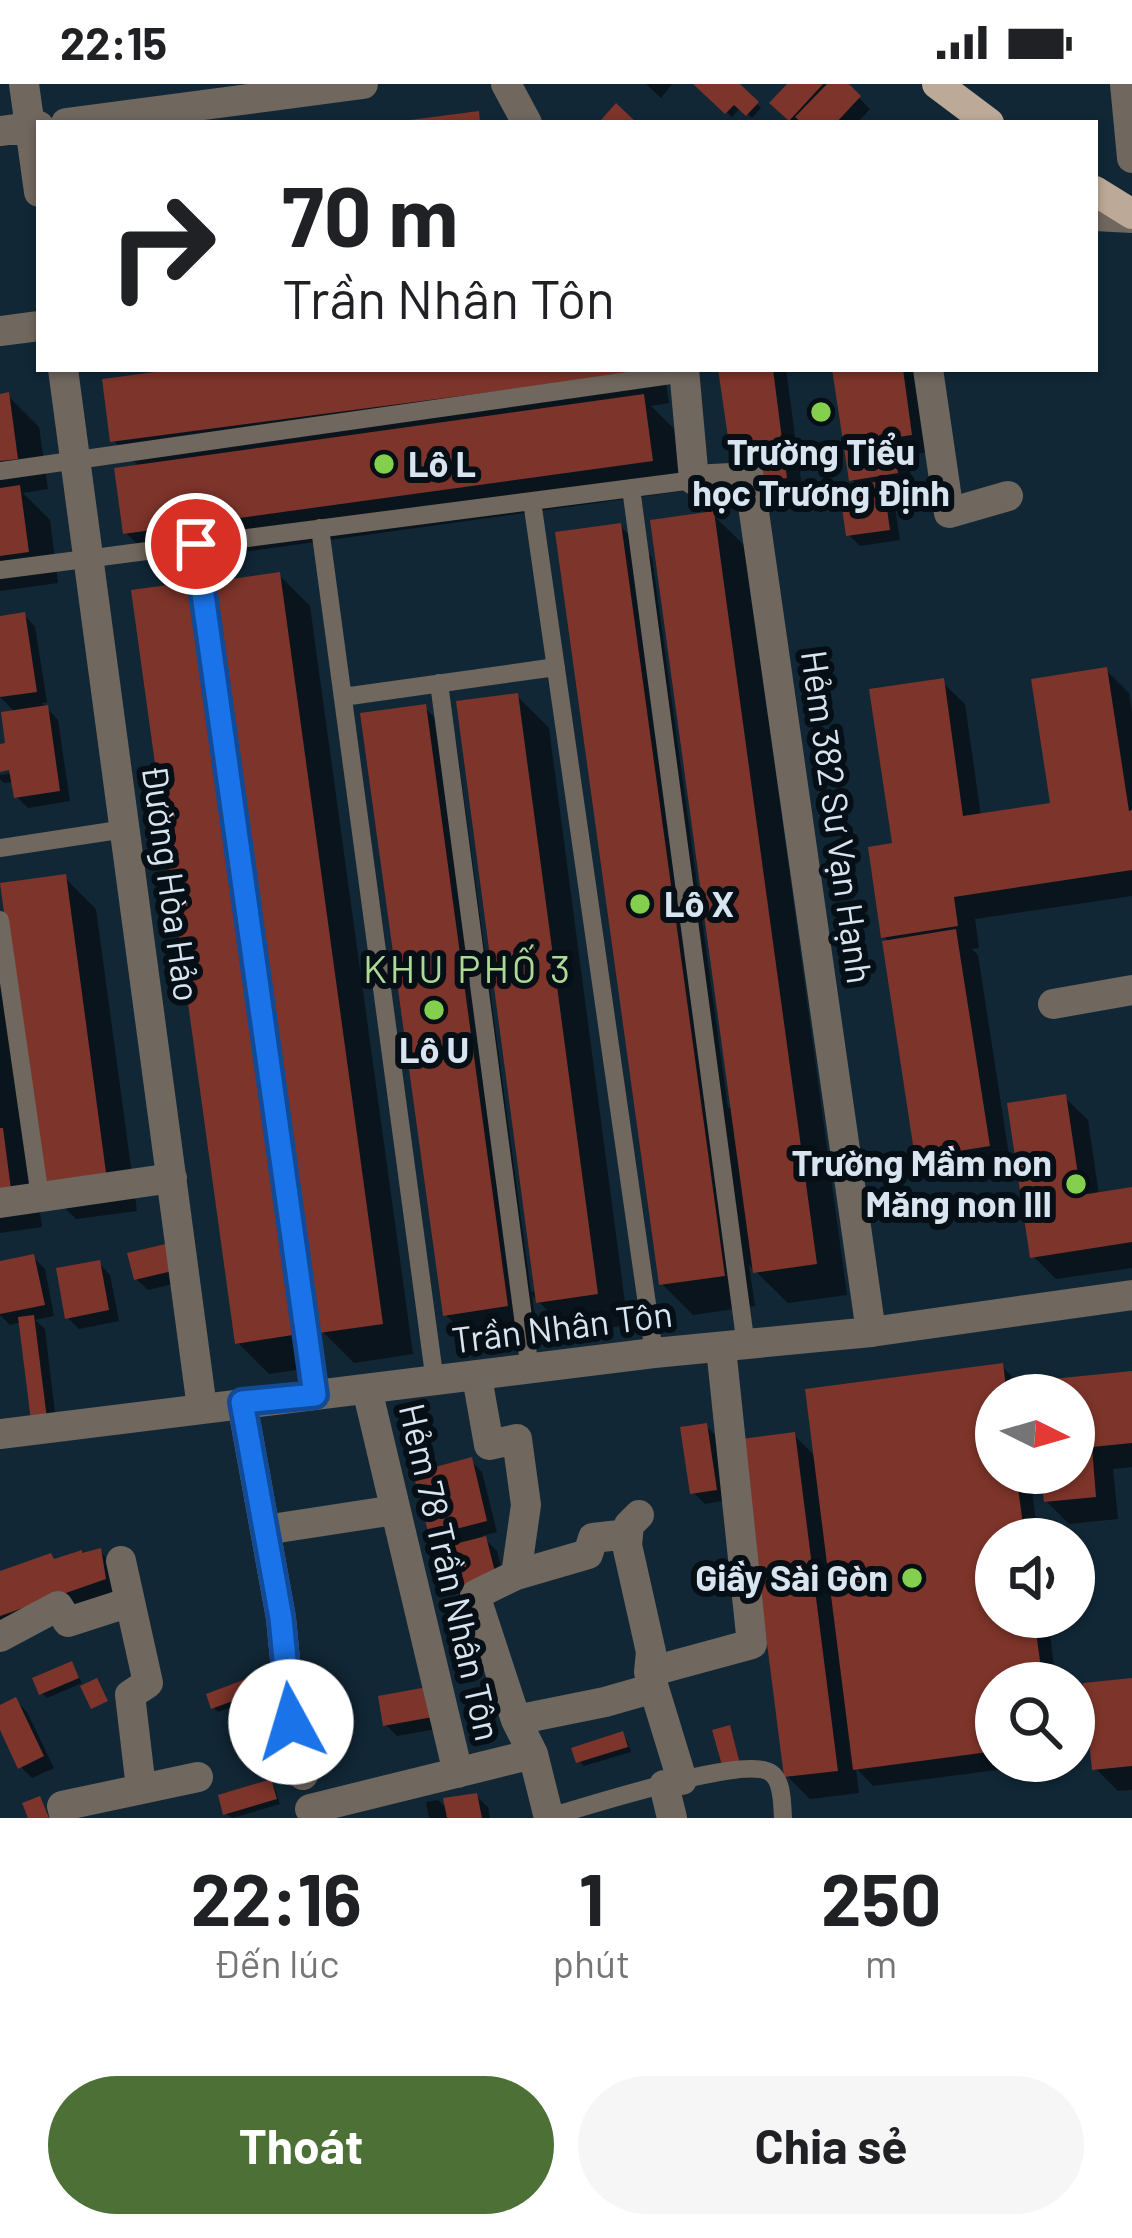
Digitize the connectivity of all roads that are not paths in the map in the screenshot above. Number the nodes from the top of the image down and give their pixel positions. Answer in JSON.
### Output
{"nodes":[{"id":1,"x":24,"y":84,"type":"edge"},
{"id":2,"x":363,"y":84,"type":"edge"},
{"id":3,"x":506,"y":84,"type":"edge"},
{"id":4,"x":937,"y":84,"type":"edge"},
{"id":5,"x":1125,"y":84,"type":"edge"},
{"id":6,"x":206,"y":95,"type":"edge"},
{"id":7,"x":81,"y":120,"type":"edge"},
{"id":8,"x":525,"y":120,"type":"edge"},
{"id":9,"x":985,"y":120,"type":"edge"},
{"id":10,"x":23,"y":128,"type":"edge"},
{"id":11,"x":1132,"y":158,"type":"edge"},
{"id":12,"x":36,"y":180,"type":"edge"},
{"id":13,"x":1098,"y":193,"type":"edge"},
{"id":14,"x":1098,"y":216,"type":"edge"},
{"id":15,"x":1132,"y":216,"type":"edge"},
{"id":16,"x":36,"y":326,"type":"edge"},
{"id":17,"x":0,"y":331,"type":"edge"},
{"id":18,"x":63,"y":372,"type":"edge"},
{"id":19,"x":678,"y":372,"type":"edge"},
{"id":20,"x":685,"y":372,"type":"edge"},
{"id":21,"x":928,"y":372,"type":"edge"},
{"id":22,"x":75,"y":460,"type":"junction"},
{"id":23,"x":0,"y":471,"type":"edge"},
{"id":24,"x":694,"y":480,"type":"junction"},
{"id":25,"x":631,"y":488,"type":"junction"},
{"id":26,"x":1008,"y":496,"type":"dead end"},
{"id":27,"x":532,"y":501,"type":"junction"},
{"id":28,"x":320,"y":528,"type":"junction"},
{"id":29,"x":196,"y":544,"type":"junction"},
{"id":30,"x":88,"y":558,"type":"junction"},
{"id":31,"x":0,"y":570,"type":"edge"},
{"id":32,"x":556,"y":667,"type":"junction"},
{"id":33,"x":440,"y":683,"type":"junction"},
{"id":34,"x":343,"y":697,"type":"junction"},
{"id":35,"x":124,"y":829,"type":"junction"},
{"id":36,"x":0,"y":848,"type":"edge"},
{"id":37,"x":0,"y":920,"type":"edge"},
{"id":38,"x":1132,"y":989,"type":"edge"},
{"id":39,"x":1053,"y":1004,"type":"dead end"},
{"id":40,"x":172,"y":1178,"type":"junction"},
{"id":41,"x":40,"y":1197,"type":"junction"},
{"id":42,"x":0,"y":1203,"type":"edge"},
{"id":43,"x":1132,"y":1295,"type":"edge"},
{"id":44,"x":871,"y":1332,"type":"junction"},
{"id":45,"x":734,"y":1347,"type":"junction"},
{"id":46,"x":654,"y":1353,"type":"junction"},
{"id":47,"x":530,"y":1370,"type":"junction"},
{"id":48,"x":476,"y":1377,"type":"junction"},
{"id":49,"x":435,"y":1382,"type":"junction"},
{"id":50,"x":367,"y":1389,"type":"junction"},
{"id":51,"x":315,"y":1395,"type":"junction"},
{"id":52,"x":242,"y":1402,"type":"junction"},
{"id":53,"x":202,"y":1408,"type":"junction"},
{"id":54,"x":0,"y":1434,"type":"edge"},
{"id":55,"x":395,"y":1510,"type":"junction"},
{"id":56,"x":265,"y":1530,"type":"junction"},
{"id":57,"x":121,"y":1561,"type":"dead end"},
{"id":58,"x":516,"y":1575,"type":"junction"},
{"id":59,"x":130,"y":1602,"type":"junction"},
{"id":60,"x":0,"y":1637,"type":"edge"},
{"id":61,"x":651,"y":1680,"type":"junction"},
{"id":62,"x":516,"y":1720,"type":"junction"},
{"id":63,"x":533,"y":1754,"type":"junction"},
{"id":64,"x":458,"y":1773,"type":"junction"},
{"id":65,"x":303,"y":1775,"type":"joint"},
{"id":66,"x":198,"y":1778,"type":"dead end"},
{"id":67,"x":673,"y":1783,"type":"junction"},
{"id":68,"x":141,"y":1788,"type":"junction"},
{"id":69,"x":311,"y":1813,"type":"edge"},
{"id":70,"x":65,"y":1818,"type":"edge"},
{"id":71,"x":549,"y":1818,"type":"edge"},
{"id":72,"x":672,"y":1818,"type":"edge"},
{"id":73,"x":783,"y":1818,"type":"edge"}],
"edges":[{"from":1,"to":10,"type":"street"},
{"from":2,"to":6,"type":"street"},
{"from":3,"to":8,"type":"street"},
{"from":4,"to":9,"type":"main road"},
{"from":5,"to":11,"type":"street"},
{"from":6,"to":7,"type":"street"},
{"from":10,"to":12,"type":"street"},
{"from":13,"to":15,"type":"main road"},
{"from":14,"to":15,"type":"street"},
{"from":16,"to":17,"type":"street"},
{"from":18,"to":22,"type":"street","name":"Đường Hòa Hảo"},
{"from":19,"to":22,"type":"lane"},
{"from":20,"to":24,"type":"street"},
{"from":21,"to":26,"type":"street"},
{"from":22,"to":23,"type":"lane"},
{"from":22,"to":30,"type":"street","name":"Đường Hòa Hảo"},
{"from":24,"to":25,"type":"lane"},
{"from":24,"to":44,"type":"street","name":"Hẻm 382 Sư Vạn Hạnh"},
{"from":25,"to":27,"type":"lane"},
{"from":25,"to":45,"type":"lane"},
{"from":27,"to":28,"type":"lane"},
{"from":27,"to":32,"type":"lane"},
{"from":28,"to":29,"type":"lane"},
{"from":28,"to":34,"type":"lane"},
{"from":29,"to":30,"type":"lane"},
{"from":29,"to":51,"type":"lane"},
{"from":30,"to":31,"type":"lane"},
{"from":30,"to":35,"type":"street","name":"Đường Hòa Hảo"},
{"from":32,"to":33,"type":"lane"},
{"from":32,"to":46,"type":"lane"},
{"from":33,"to":34,"type":"lane"},
{"from":33,"to":47,"type":"lane"},
{"from":34,"to":49,"type":"lane"},
{"from":35,"to":36,"type":"lane"},
{"from":35,"to":40,"type":"street","name":"Đường Hòa Hảo"},
{"from":37,"to":41,"type":"lane"},
{"from":38,"to":39,"type":"street"},
{"from":40,"to":41,"type":"street"},
{"from":40,"to":53,"type":"street","name":"Đường Hòa Hảo"},
{"from":41,"to":42,"type":"street"},
{"from":43,"to":44,"type":"street","name":"Trần Nhân Tôn"},
{"from":44,"to":45,"type":"street","name":"Trần Nhân Tôn"},
{"from":45,"to":46,"type":"street","name":"Trần Nhân Tôn"},
{"from":45,"to":61,"type":"street"},
{"from":46,"to":47,"type":"street","name":"Trần Nhân Tôn"},
{"from":47,"to":48,"type":"street","name":"Trần Nhân Tôn"},
{"from":48,"to":49,"type":"street","name":"Trần Nhân Tôn"},
{"from":48,"to":58,"type":"street"},
{"from":49,"to":50,"type":"street","name":"Trần Nhân Tôn"},
{"from":50,"to":51,"type":"street","name":"Trần Nhân Tôn"},
{"from":50,"to":55,"type":"street","name":"Hẻm 78 Trần Nhân Tôn"},
{"from":51,"to":52,"type":"street","name":"Trần Nhân Tôn"},
{"from":52,"to":53,"type":"street","name":"Trần Nhân Tôn"},
{"from":52,"to":56,"type":"street"},
{"from":53,"to":54,"type":"street","name":"Trần Nhân Tôn"},
{"from":55,"to":56,"type":"street"},
{"from":55,"to":64,"type":"street","name":"Hẻm 78 Trần Nhân Tôn"},
{"from":56,"to":65,"type":"street"},
{"from":57,"to":59,"type":"street"},
{"from":58,"to":61,"type":"street"},
{"from":58,"to":62,"type":"street"},
{"from":59,"to":60,"type":"street"},
{"from":59,"to":68,"type":"street"},
{"from":61,"to":62,"type":"street"},
{"from":61,"to":67,"type":"street"},
{"from":62,"to":63,"type":"street"},
{"from":63,"to":64,"type":"street"},
{"from":63,"to":71,"type":"street"},
{"from":64,"to":69,"type":"street"},
{"from":65,"to":69,"type":"lane"},
{"from":66,"to":68,"type":"street"},
{"from":67,"to":71,"type":"lane"},
{"from":67,"to":72,"type":"street"},
{"from":67,"to":73,"type":"lane"},
{"from":68,"to":70,"type":"street"}]}
